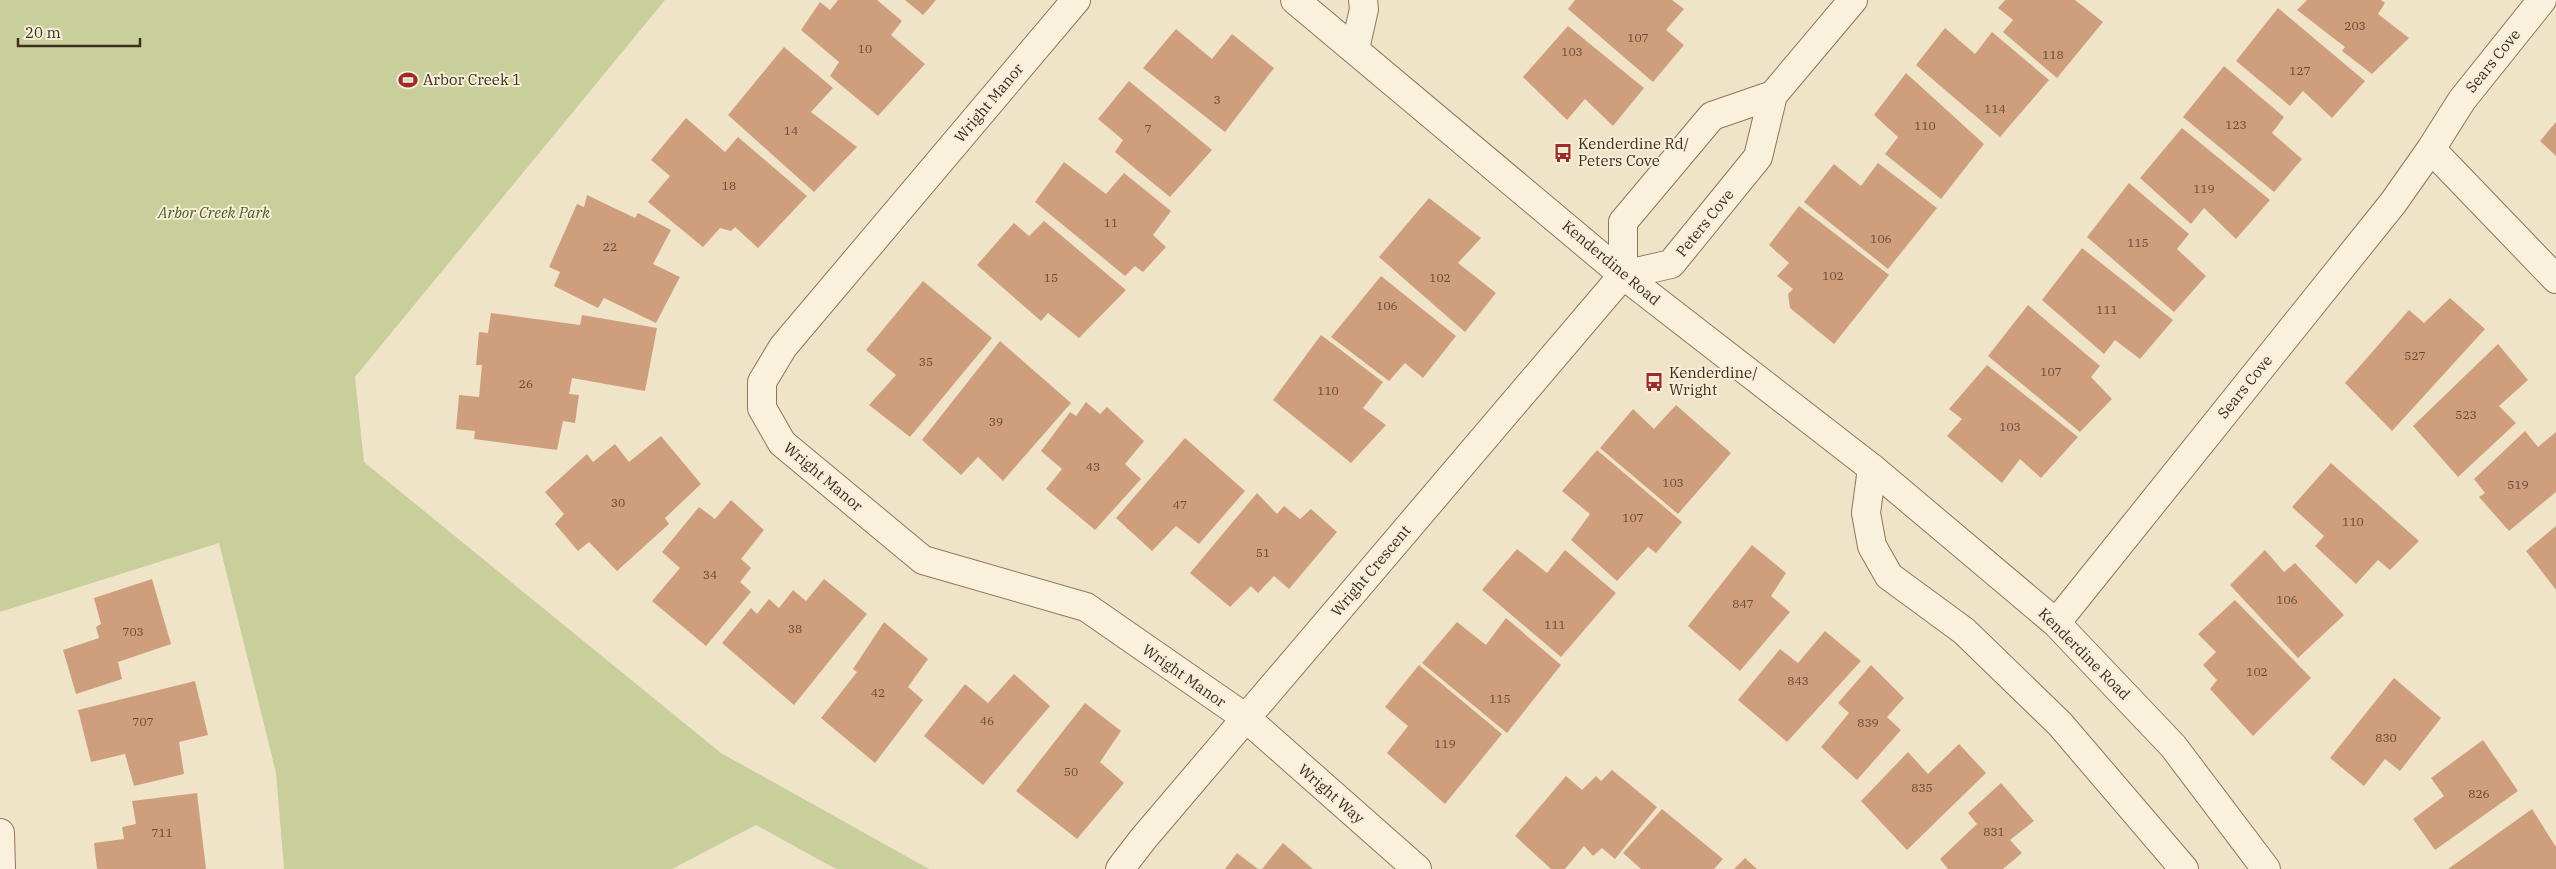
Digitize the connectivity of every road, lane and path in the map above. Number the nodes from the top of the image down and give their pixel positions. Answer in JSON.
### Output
{"nodes":[{"id":1,"x":1076,"y":0,"type":"edge"},
{"id":2,"x":1295,"y":0,"type":"edge"},
{"id":3,"x":1363,"y":0,"type":"edge"},
{"id":4,"x":1853,"y":0,"type":"edge"},
{"id":5,"x":2542,"y":0,"type":"edge"},
{"id":6,"x":1355,"y":49,"type":"junction"},
{"id":7,"x":1773,"y":95,"type":"junction"},
{"id":8,"x":2431,"y":149,"type":"junction"},
{"id":9,"x":1623,"y":275,"type":"junction"},
{"id":10,"x":2556,"y":279,"type":"edge"},
{"id":11,"x":1872,"y":468,"type":"junction"},
{"id":12,"x":2056,"y":623,"type":"junction"},
{"id":13,"x":1246,"y":718,"type":"junction"},
{"id":14,"x":0,"y":833,"type":"edge"},
{"id":15,"x":1,"y":869,"type":"edge"},
{"id":16,"x":1120,"y":869,"type":"edge"},
{"id":17,"x":1417,"y":869,"type":"edge"},
{"id":18,"x":2184,"y":869,"type":"edge"},
{"id":19,"x":2266,"y":869,"type":"edge"}],
"edges":[{"from":1,"to":13,"type":"street","name":"Wright Manor"},
{"from":2,"to":6,"type":"street","name":"Kenderdine Road"},
{"from":3,"to":6,"type":"street"},
{"from":4,"to":7,"type":"street","name":"Peters Cove"},
{"from":5,"to":8,"type":"street","name":"Sears Cove"},
{"from":6,"to":9,"type":"street","name":"Kenderdine Road"},
{"from":7,"to":9,"type":"street","name":"Peters Cove"},
{"from":7,"to":9,"type":"street"},
{"from":8,"to":10,"type":"street"},
{"from":8,"to":12,"type":"street","name":"Sears Cove"},
{"from":9,"to":11,"type":"street","name":"Kenderdine Road"},
{"from":9,"to":13,"type":"street","name":"Wright Crescent"},
{"from":11,"to":12,"type":"street","name":"Kenderdine Road"},
{"from":11,"to":18,"type":"street"},
{"from":12,"to":19,"type":"street","name":"Kenderdine Road"},
{"from":13,"to":16,"type":"street","name":"Wright Crescent"},
{"from":13,"to":17,"type":"street","name":"Wright Way"},
{"from":14,"to":15,"type":"street"}]}
